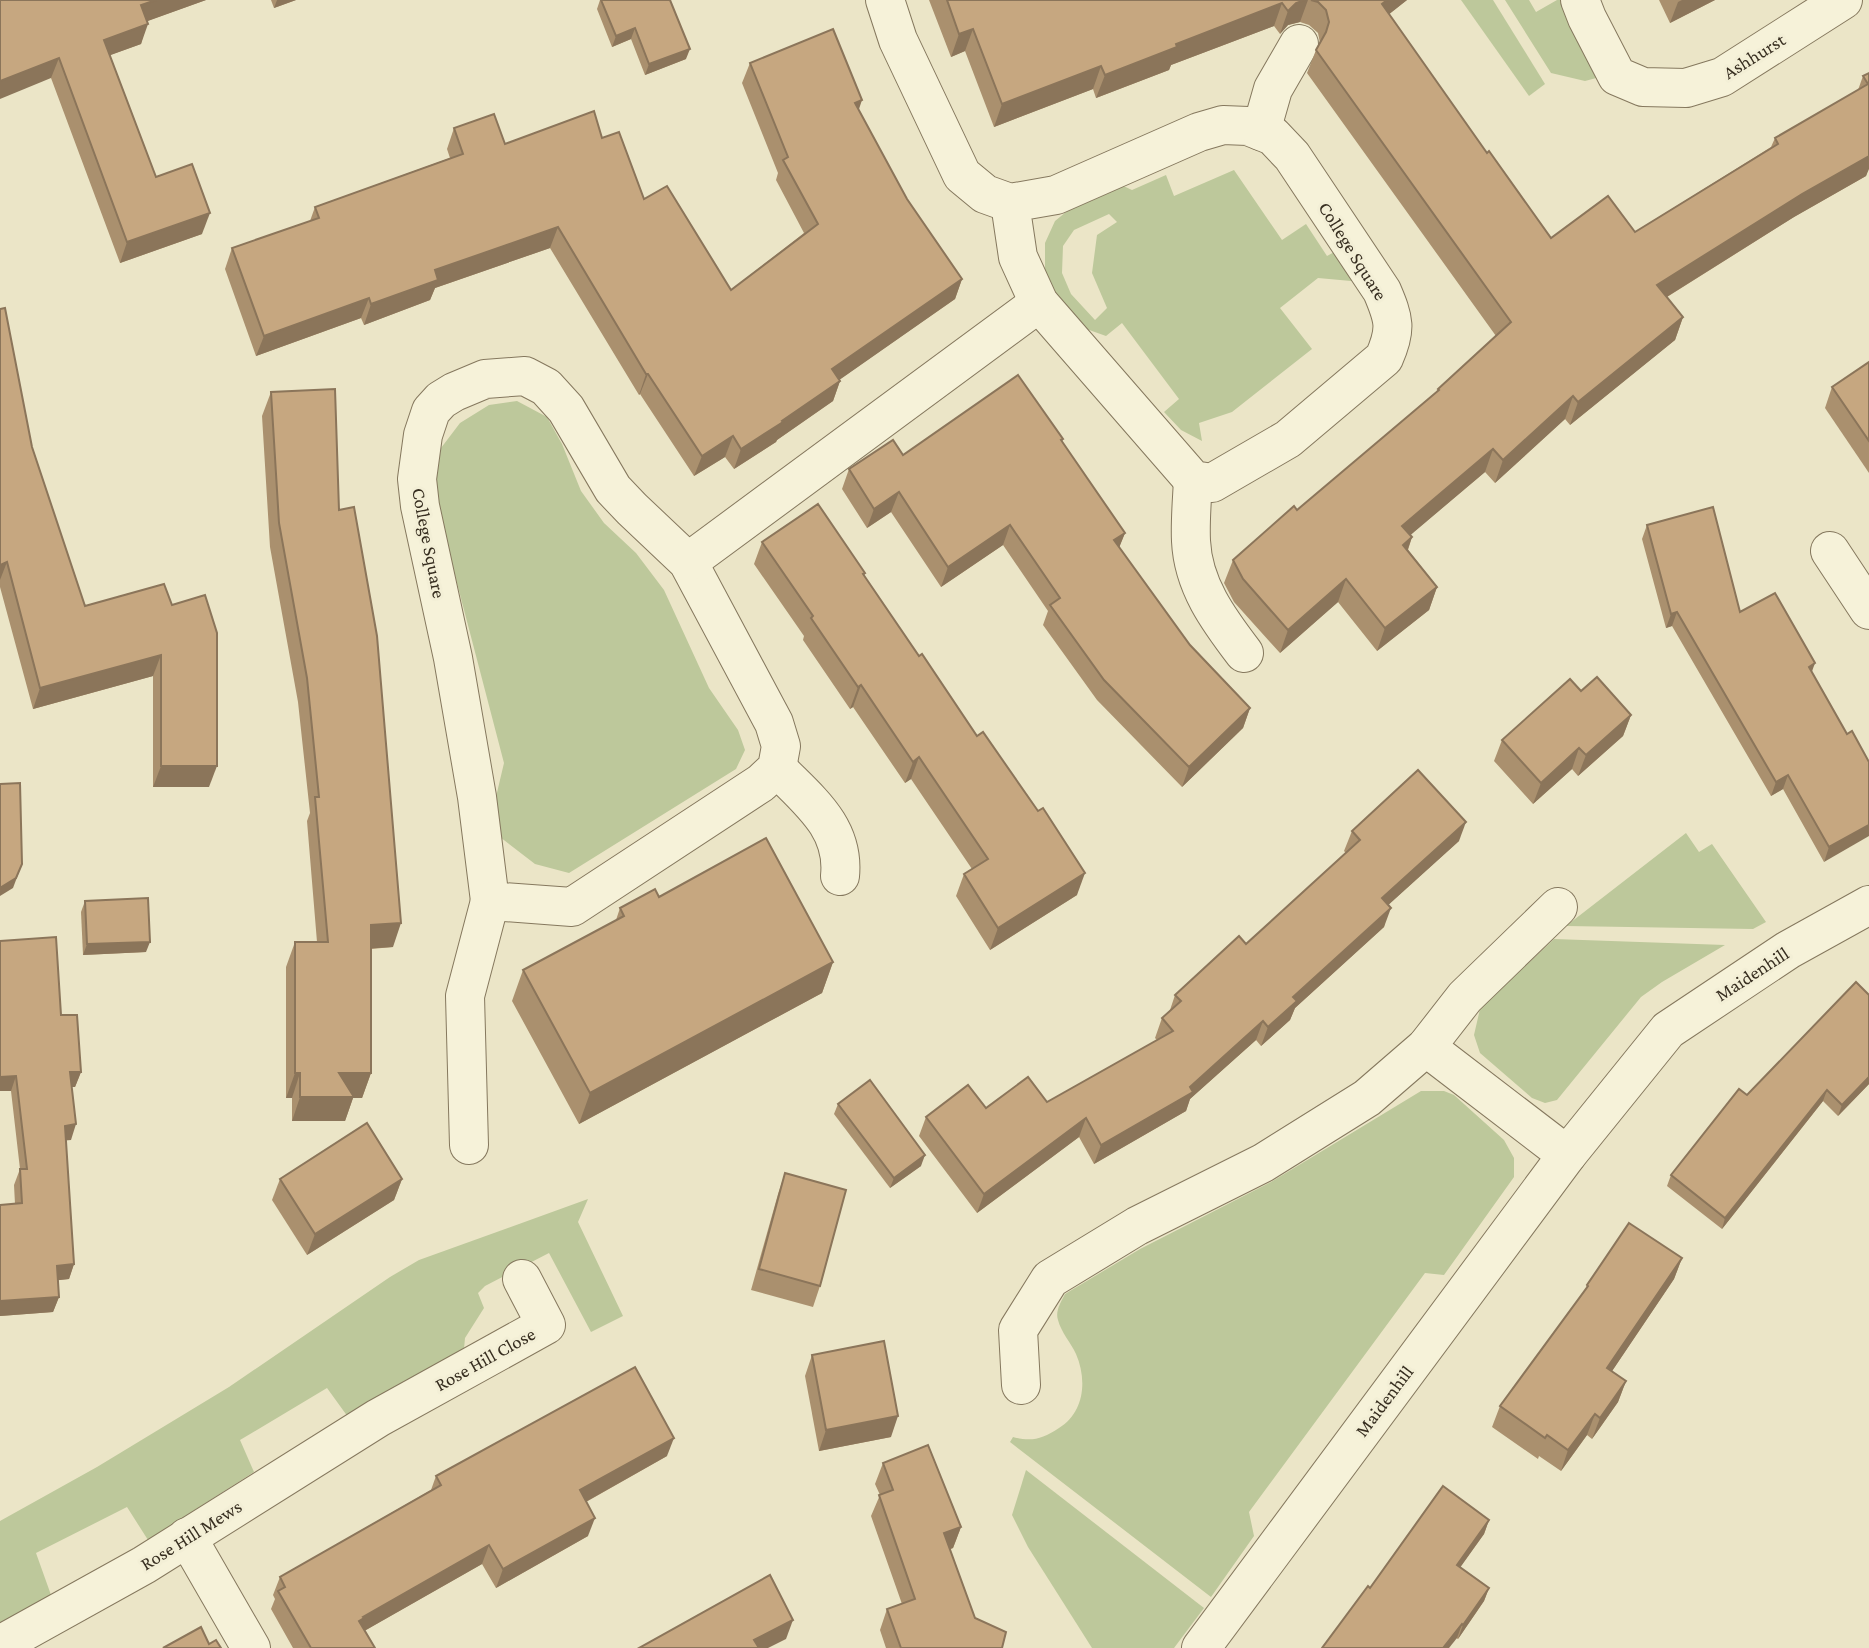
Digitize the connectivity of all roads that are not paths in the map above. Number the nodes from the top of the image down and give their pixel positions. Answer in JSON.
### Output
{"nodes":[{"id":1,"x":885,"y":0,"type":"edge"},
{"id":2,"x":1580,"y":0,"type":"edge"},
{"id":3,"x":1843,"y":0,"type":"edge"},
{"id":4,"x":1299,"y":44,"type":"dead end"},
{"id":5,"x":1261,"y":131,"type":"junction"},
{"id":6,"x":1010,"y":203,"type":"junction"},
{"id":7,"x":1038,"y":303,"type":"junction"},
{"id":8,"x":1193,"y":480,"type":"junction"},
{"id":9,"x":1830,"y":551,"type":"dead end"},
{"id":10,"x":688,"y":562,"type":"junction"},
{"id":11,"x":1869,"y":610,"type":"edge"},
{"id":12,"x":1244,"y":653,"type":"dead end"},
{"id":13,"x":777,"y":768,"type":"junction"},
{"id":14,"x":840,"y":876,"type":"dead end"},
{"id":15,"x":491,"y":901,"type":"junction"},
{"id":16,"x":1869,"y":905,"type":"edge"},
{"id":17,"x":1558,"y":907,"type":"dead end"},
{"id":18,"x":1426,"y":1047,"type":"junction"},
{"id":19,"x":469,"y":1145,"type":"dead end"},
{"id":20,"x":1567,"y":1154,"type":"junction"},
{"id":21,"x":522,"y":1279,"type":"dead end"},
{"id":22,"x":1021,"y":1385,"type":"dead end"},
{"id":23,"x":378,"y":1418,"type":"joint"},
{"id":24,"x":187,"y":1537,"type":"junction"},
{"id":25,"x":0,"y":1645,"type":"edge"},
{"id":26,"x":251,"y":1648,"type":"edge"},
{"id":27,"x":1200,"y":1648,"type":"edge"}],
"edges":[{"from":1,"to":6,"type":"street"},
{"from":2,"to":3,"type":"street","name":"Ashhurst"},
{"from":4,"to":5,"type":"street"},
{"from":5,"to":6,"type":"street","name":"College Square"},
{"from":5,"to":8,"type":"street","name":"College Square"},
{"from":6,"to":7,"type":"street"},
{"from":7,"to":8,"type":"street"},
{"from":7,"to":10,"type":"street"},
{"from":8,"to":12,"type":"street"},
{"from":9,"to":11,"type":"street"},
{"from":10,"to":13,"type":"street","name":"College Square"},
{"from":10,"to":15,"type":"street","name":"College Square"},
{"from":13,"to":14,"type":"street"},
{"from":13,"to":15,"type":"street"},
{"from":15,"to":19,"type":"street","name":"College Square"},
{"from":16,"to":20,"type":"street","name":"Maidenhill"},
{"from":17,"to":18,"type":"street"},
{"from":18,"to":20,"type":"street"},
{"from":18,"to":22,"type":"street"},
{"from":20,"to":27,"type":"street","name":"Maidenhill"},
{"from":21,"to":23,"type":"street","name":"Rose Hill Close"},
{"from":23,"to":24,"type":"street","name":"Rose Hill Mews"},
{"from":24,"to":25,"type":"street","name":"Rose Hill Mews"},
{"from":24,"to":26,"type":"street"}]}
